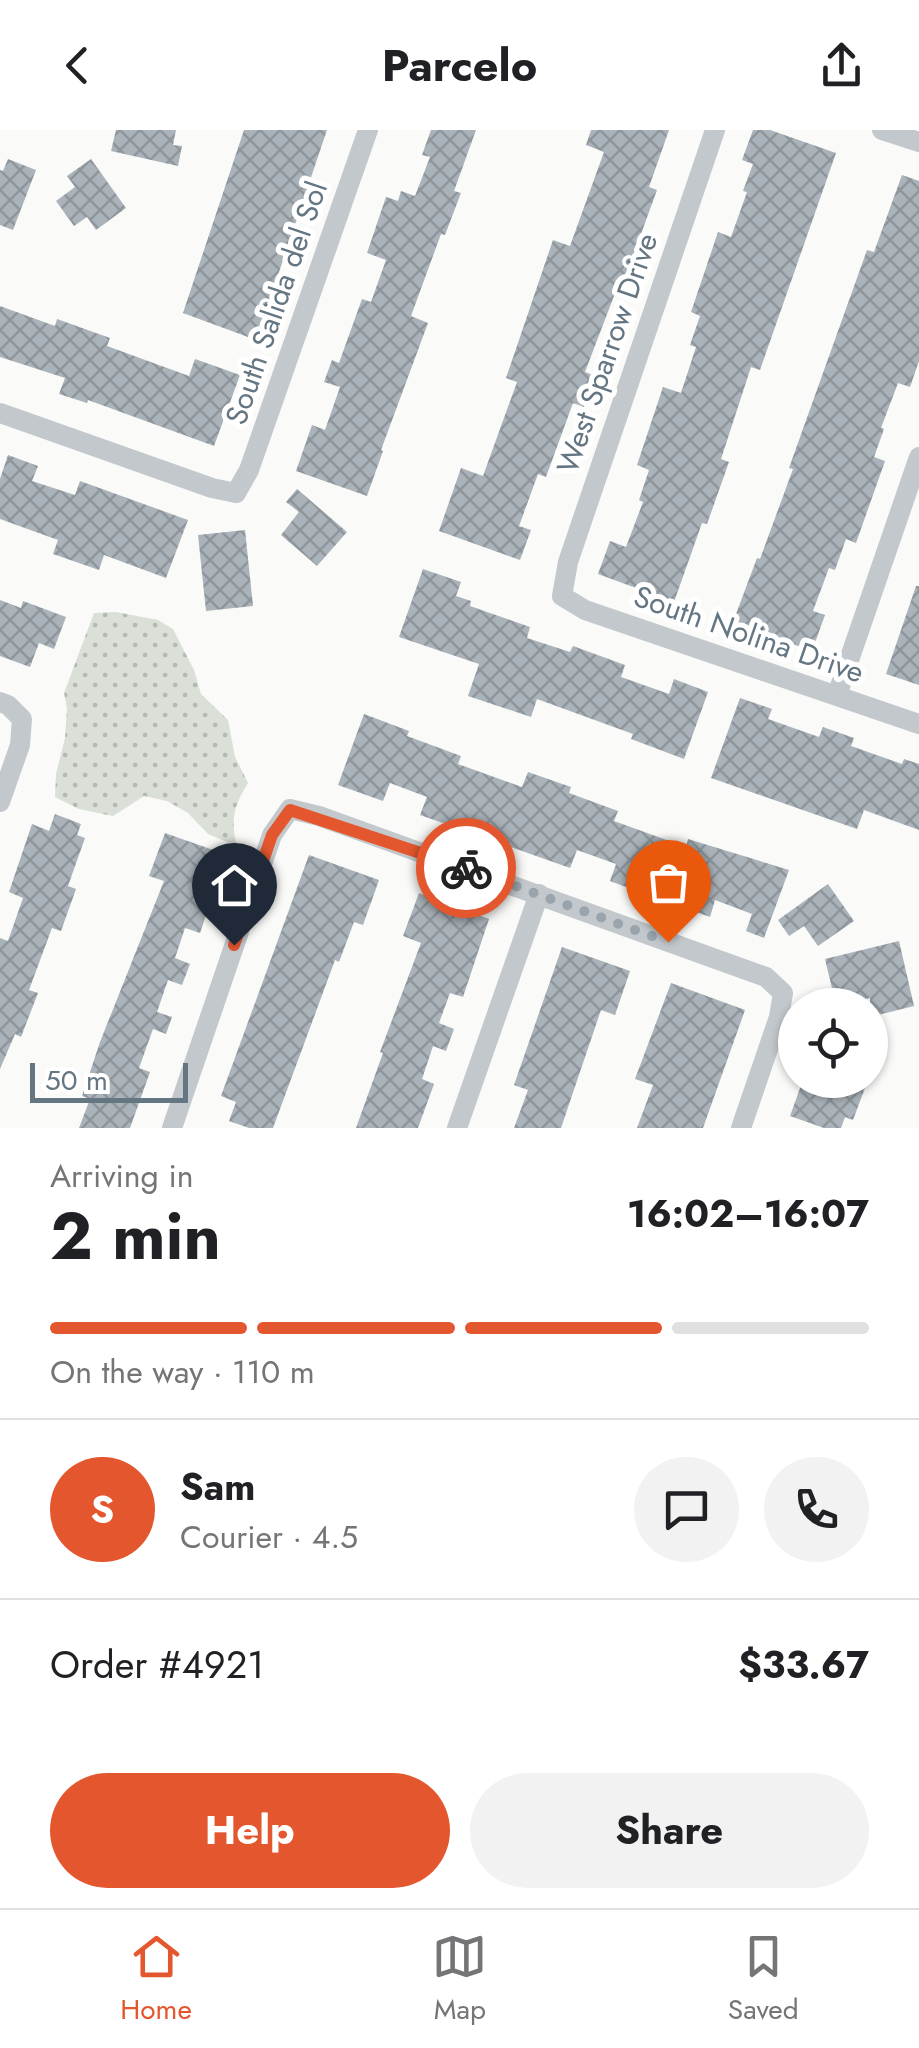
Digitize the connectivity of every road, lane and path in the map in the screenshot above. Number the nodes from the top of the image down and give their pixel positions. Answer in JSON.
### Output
{"nodes":[{"id":1,"x":368,"y":130,"type":"edge"},
{"id":2,"x":715,"y":130,"type":"edge"},
{"id":3,"x":882,"y":130,"type":"edge"},
{"id":4,"x":919,"y":142,"type":"edge"},
{"id":5,"x":0,"y":412,"type":"edge"},
{"id":6,"x":919,"y":457,"type":"edge"},
{"id":7,"x":562,"y":596,"type":"joint"},
{"id":8,"x":837,"y":695,"type":"junction"},
{"id":9,"x":0,"y":702,"type":"edge"},
{"id":10,"x":919,"y":724,"type":"edge"},
{"id":11,"x":0,"y":802,"type":"edge"},
{"id":12,"x":539,"y":894,"type":"junction"},
{"id":13,"x":172,"y":1128,"type":"edge"},
{"id":14,"x":458,"y":1128,"type":"edge"},
{"id":15,"x":741,"y":1128,"type":"edge"}],
"edges":[{"from":1,"to":5,"type":"street","name":"South Salida del Sol"},
{"from":2,"to":7,"type":"street","name":"West Sparrow Drive"},
{"from":3,"to":4,"type":"street"},
{"from":6,"to":8,"type":"street"},
{"from":7,"to":8,"type":"street","name":"South Nolina Drive"},
{"from":8,"to":10,"type":"street","name":"South Nolina Drive"},
{"from":9,"to":11,"type":"street"},
{"from":12,"to":13,"type":"street"},
{"from":12,"to":14,"type":"street"},
{"from":12,"to":15,"type":"street"}]}
